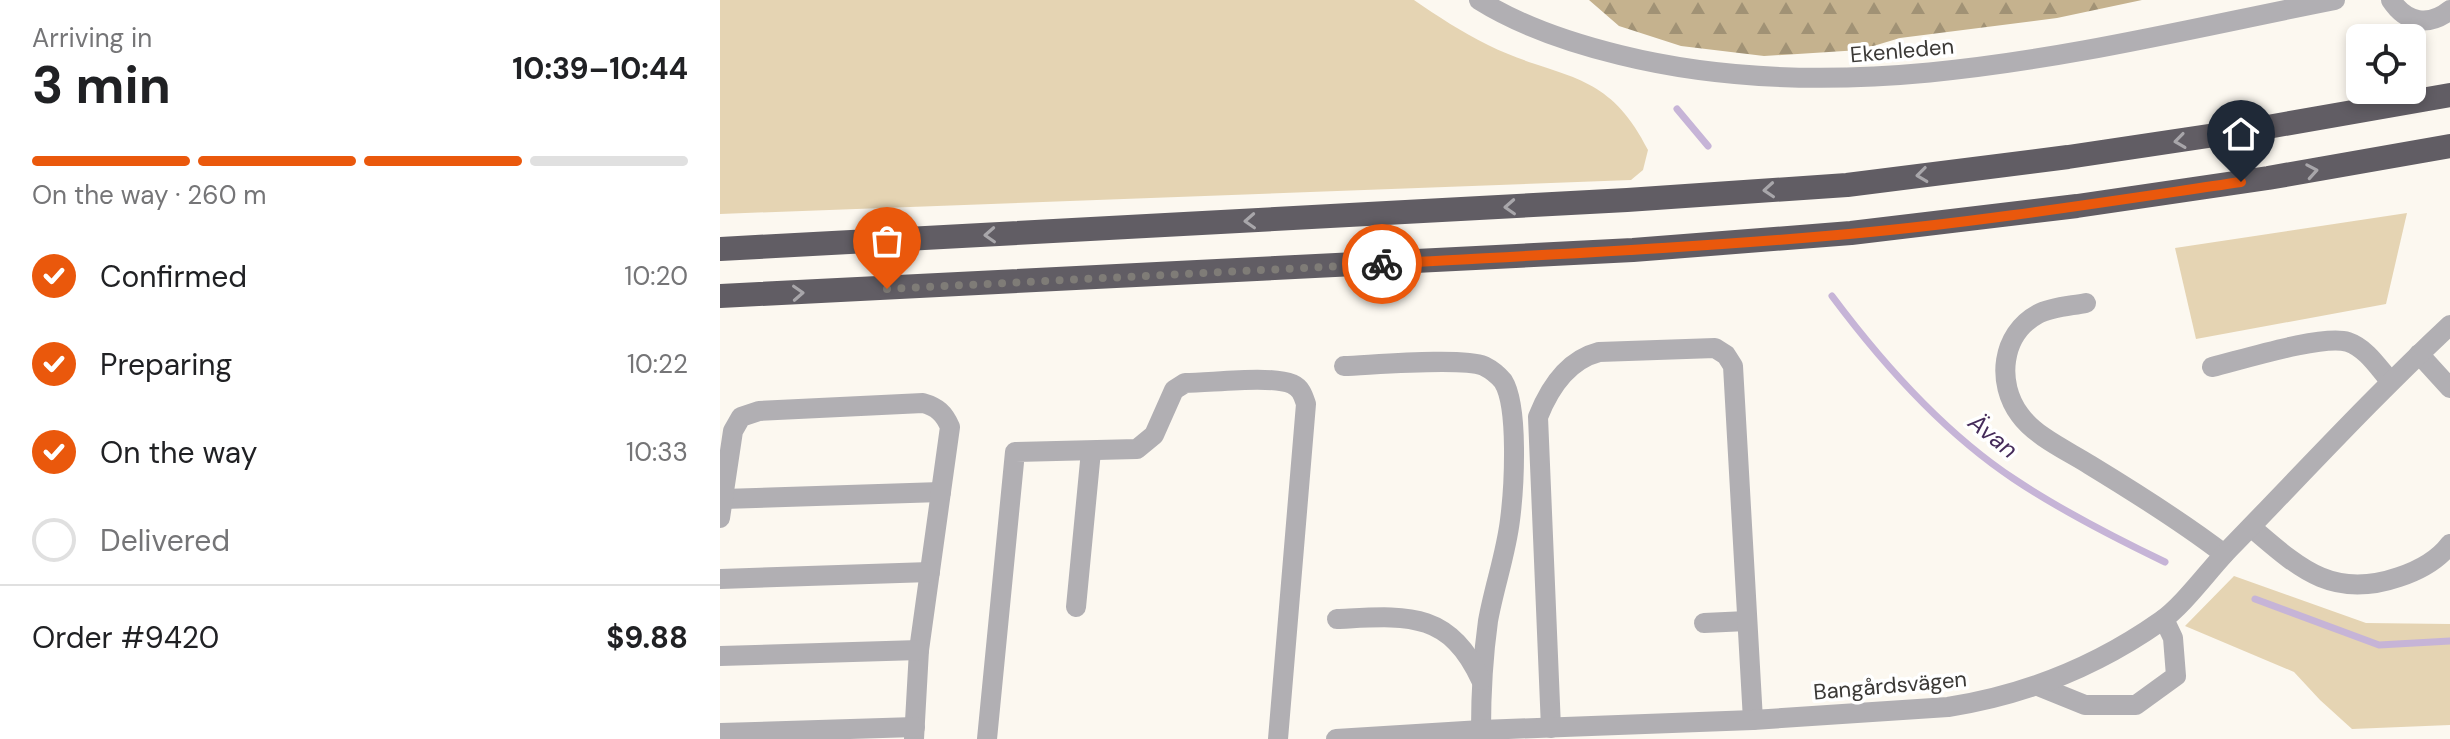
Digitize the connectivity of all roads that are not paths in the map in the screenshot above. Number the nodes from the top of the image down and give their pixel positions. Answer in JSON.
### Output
{"nodes":[{"id":1,"x":1479,"y":0,"type":"edge"},
{"id":2,"x":2335,"y":0,"type":"edge"},
{"id":3,"x":2391,"y":0,"type":"edge"},
{"id":4,"x":2450,"y":10,"type":"edge"},
{"id":5,"x":2450,"y":95,"type":"edge"},
{"id":6,"x":2450,"y":146,"type":"edge"},
{"id":7,"x":720,"y":249,"type":"edge"},
{"id":8,"x":720,"y":296,"type":"edge"},
{"id":9,"x":2086,"y":303,"type":"dead end"},
{"id":10,"x":2450,"y":325,"type":"edge"},
{"id":11,"x":2419,"y":354,"type":"junction"},
{"id":12,"x":1344,"y":366,"type":"dead end"},
{"id":13,"x":2212,"y":367,"type":"dead end"},
{"id":14,"x":2390,"y":381,"type":"junction"},
{"id":15,"x":2450,"y":388,"type":"edge"},
{"id":16,"x":1091,"y":451,"type":"junction"},
{"id":17,"x":941,"y":492,"type":"junction"},
{"id":18,"x":1512,"y":499,"type":"junction"},
{"id":19,"x":721,"y":509,"type":"edge"},
{"id":20,"x":2251,"y":527,"type":"junction"},
{"id":21,"x":2450,"y":544,"type":"edge"},
{"id":22,"x":2224,"y":554,"type":"junction"},
{"id":23,"x":930,"y":572,"type":"junction"},
{"id":24,"x":720,"y":579,"type":"edge"},
{"id":25,"x":1076,"y":607,"type":"dead end"},
{"id":26,"x":1337,"y":619,"type":"dead end"},
{"id":27,"x":2164,"y":619,"type":"junction"},
{"id":28,"x":1747,"y":621,"type":"junction"},
{"id":29,"x":1704,"y":623,"type":"dead end"},
{"id":30,"x":919,"y":650,"type":"junction"},
{"id":31,"x":720,"y":656,"type":"edge"},
{"id":32,"x":1481,"y":682,"type":"junction"},
{"id":33,"x":2038,"y":686,"type":"junction"},
{"id":34,"x":1753,"y":720,"type":"junction"},
{"id":35,"x":1544,"y":729,"type":"junction"},
{"id":36,"x":1481,"y":730,"type":"junction"},
{"id":37,"x":720,"y":733,"type":"edge"},
{"id":38,"x":914,"y":733,"type":"edge"},
{"id":39,"x":987,"y":739,"type":"edge"},
{"id":40,"x":1278,"y":739,"type":"edge"},
{"id":41,"x":1336,"y":739,"type":"edge"}],
"edges":[{"from":1,"to":2,"type":"street","name":"Ekenleden"},
{"from":3,"to":4,"type":"street"},
{"from":5,"to":7,"type":"highway","one_way":true},
{"from":8,"to":6,"type":"highway","one_way":true},
{"from":9,"to":22,"type":"street"},
{"from":10,"to":11,"type":"street","name":"Bangårdsvägen"},
{"from":11,"to":14,"type":"street","name":"Bangårdsvägen"},
{"from":11,"to":15,"type":"street"},
{"from":12,"to":18,"type":"street"},
{"from":13,"to":14,"type":"street"},
{"from":14,"to":20,"type":"street","name":"Bangårdsvägen"},
{"from":16,"to":25,"type":"street"},
{"from":16,"to":39,"type":"street"},
{"from":16,"to":40,"type":"street"},
{"from":17,"to":19,"type":"street"},
{"from":17,"to":19,"type":"street"},
{"from":17,"to":23,"type":"street"},
{"from":18,"to":32,"type":"street"},
{"from":18,"to":35,"type":"street"},
{"from":20,"to":21,"type":"street"},
{"from":20,"to":22,"type":"street","name":"Bangårdsvägen"},
{"from":22,"to":27,"type":"street","name":"Bangårdsvägen"},
{"from":23,"to":24,"type":"street"},
{"from":23,"to":30,"type":"street"},
{"from":26,"to":32,"type":"street"},
{"from":27,"to":33,"type":"street","name":"Bangårdsvägen"},
{"from":27,"to":33,"type":"street"},
{"from":28,"to":29,"type":"street"},
{"from":28,"to":34,"type":"street"},
{"from":28,"to":35,"type":"street"},
{"from":30,"to":31,"type":"street"},
{"from":30,"to":38,"type":"street"},
{"from":32,"to":36,"type":"street"},
{"from":33,"to":34,"type":"street","name":"Bangårdsvägen"},
{"from":34,"to":35,"type":"street","name":"Bangårdsvägen"},
{"from":35,"to":36,"type":"street","name":"Bangårdsvägen"},
{"from":36,"to":41,"type":"street","name":"Bangårdsvägen"},
{"from":37,"to":38,"type":"street"}]}
